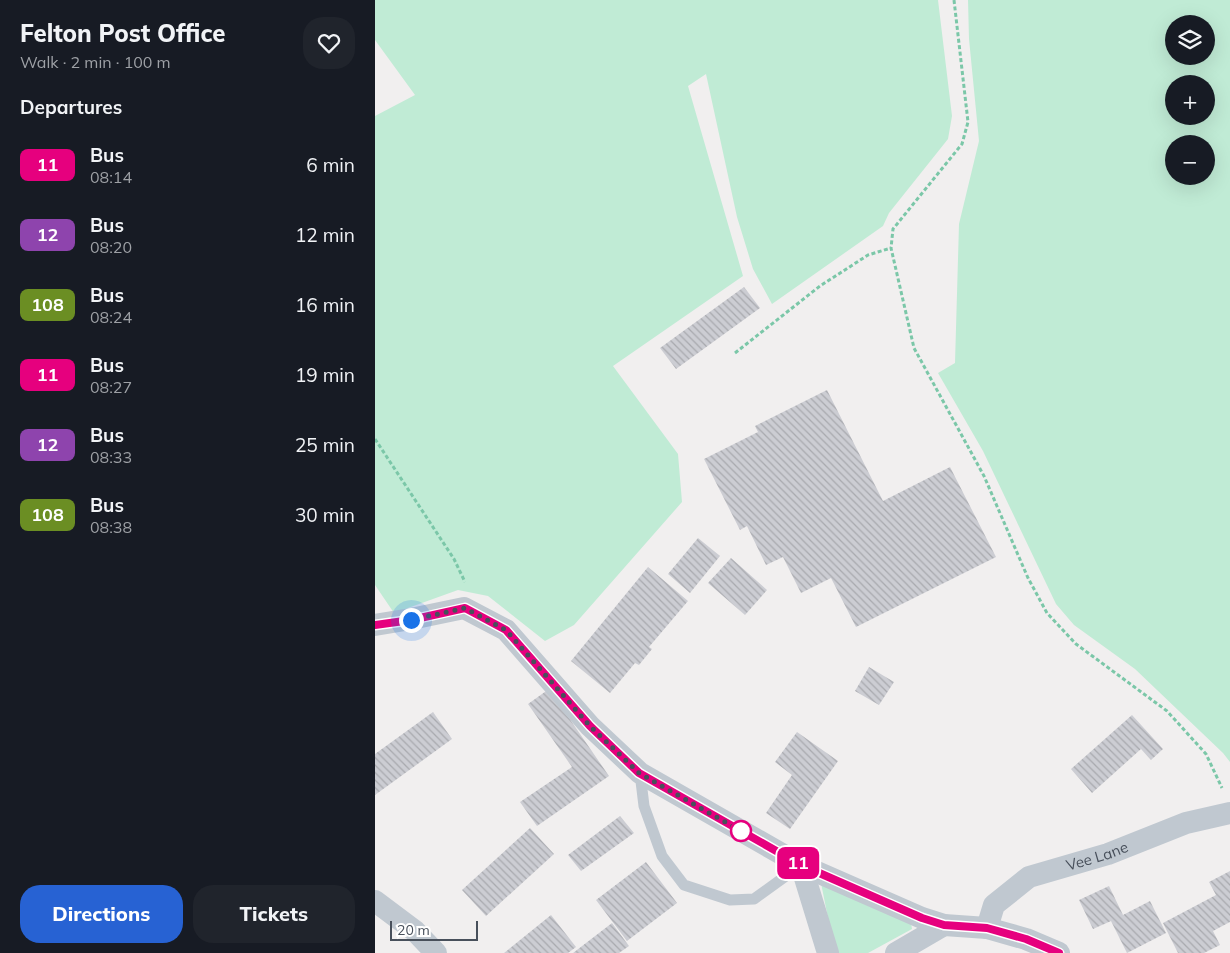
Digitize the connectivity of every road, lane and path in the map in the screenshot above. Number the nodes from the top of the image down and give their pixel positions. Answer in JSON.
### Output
{"nodes":[{"id":1,"x":954,"y":0,"type":"edge"},
{"id":2,"x":891,"y":248,"type":"junction"},
{"id":3,"x":735,"y":353,"type":"dead end"},
{"id":4,"x":375,"y":439,"type":"edge"},
{"id":5,"x":465,"y":608,"type":"junction"},
{"id":6,"x":375,"y":625,"type":"edge"},
{"id":7,"x":639,"y":773,"type":"junction"},
{"id":8,"x":1228,"y":805,"type":"edge"},
{"id":9,"x":801,"y":865,"type":"junction"},
{"id":10,"x":375,"y":901,"type":"edge"},
{"id":11,"x":944,"y":925,"type":"junction"},
{"id":12,"x":987,"y":928,"type":"junction"},
{"id":13,"x":436,"y":953,"type":"edge"},
{"id":14,"x":828,"y":953,"type":"edge"},
{"id":15,"x":896,"y":953,"type":"edge"},
{"id":16,"x":1059,"y":953,"type":"edge"}],
"edges":[{"from":1,"to":2,"type":"path"},
{"from":2,"to":3,"type":"path"},
{"from":2,"to":8,"type":"path"},
{"from":4,"to":5,"type":"path"},
{"from":5,"to":6,"type":"street"},
{"from":5,"to":7,"type":"street"},
{"from":7,"to":9,"type":"street"},
{"from":7,"to":9,"type":"lane"},
{"from":8,"to":12,"type":"street","name":"Vee Lane"},
{"from":9,"to":11,"type":"street"},
{"from":9,"to":14,"type":"street"},
{"from":10,"to":13,"type":"street"},
{"from":11,"to":12,"type":"street"},
{"from":11,"to":15,"type":"street"},
{"from":12,"to":16,"type":"street"}]}
